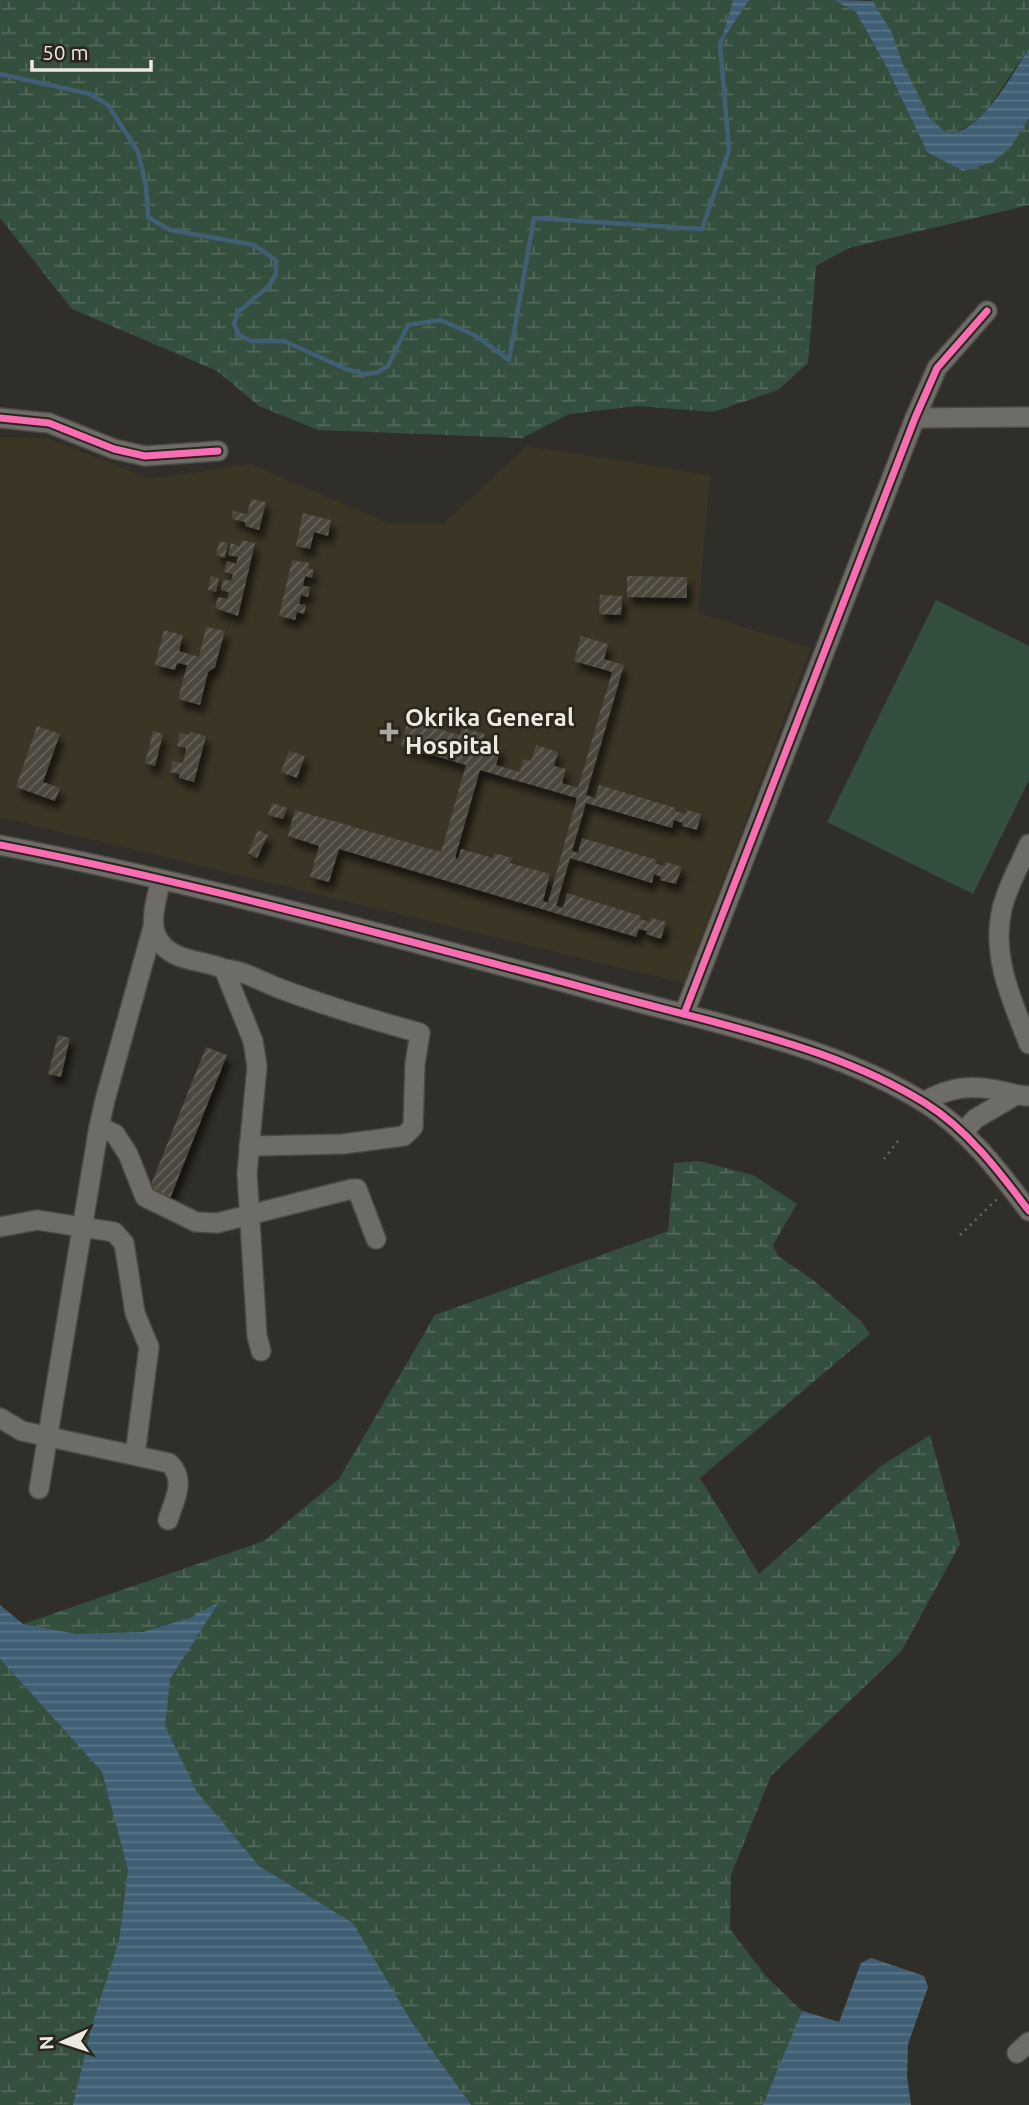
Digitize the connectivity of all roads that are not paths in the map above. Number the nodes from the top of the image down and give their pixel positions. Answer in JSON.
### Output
{"nodes":[{"id":1,"x":987,"y":311,"type":"dead end"},
{"id":2,"x":1029,"y":417,"type":"edge"},
{"id":3,"x":0,"y":418,"type":"edge"},
{"id":4,"x":915,"y":418,"type":"junction"},
{"id":5,"x":218,"y":451,"type":"dead end"},
{"id":6,"x":1029,"y":844,"type":"edge"},
{"id":7,"x":0,"y":845,"type":"edge"},
{"id":8,"x":162,"y":880,"type":"junction"},
{"id":9,"x":153,"y":927,"type":"junction"},
{"id":10,"x":224,"y":970,"type":"junction"},
{"id":11,"x":684,"y":1014,"type":"junction"},
{"id":12,"x":1029,"y":1044,"type":"edge"},
{"id":13,"x":1022,"y":1096,"type":"edge"},
{"id":14,"x":923,"y":1102,"type":"junction"},
{"id":15,"x":99,"y":1127,"type":"junction"},
{"id":16,"x":963,"y":1133,"type":"junction"},
{"id":17,"x":249,"y":1146,"type":"junction"},
{"id":18,"x":1029,"y":1211,"type":"edge"},
{"id":19,"x":251,"y":1215,"type":"junction"},
{"id":20,"x":82,"y":1226,"type":"junction"},
{"id":21,"x":0,"y":1227,"type":"edge"},
{"id":22,"x":376,"y":1239,"type":"dead end"},
{"id":23,"x":261,"y":1351,"type":"dead end"},
{"id":24,"x":0,"y":1418,"type":"edge"},
{"id":25,"x":47,"y":1437,"type":"junction"},
{"id":26,"x":135,"y":1455,"type":"junction"},
{"id":27,"x":39,"y":1489,"type":"dead end"},
{"id":28,"x":168,"y":1520,"type":"dead end"}],
"edges":[{"from":1,"to":4,"type":"street"},
{"from":2,"to":4,"type":"street"},
{"from":3,"to":5,"type":"street"},
{"from":4,"to":11,"type":"street"},
{"from":6,"to":12,"type":"street"},
{"from":7,"to":8,"type":"street"},
{"from":8,"to":9,"type":"street"},
{"from":8,"to":11,"type":"street"},
{"from":9,"to":10,"type":"street"},
{"from":9,"to":15,"type":"street"},
{"from":10,"to":17,"type":"street"},
{"from":10,"to":17,"type":"street"},
{"from":11,"to":14,"type":"street"},
{"from":13,"to":14,"type":"street"},
{"from":13,"to":16,"type":"street"},
{"from":14,"to":16,"type":"street"},
{"from":15,"to":19,"type":"street"},
{"from":15,"to":20,"type":"street"},
{"from":16,"to":18,"type":"street"},
{"from":17,"to":19,"type":"street"},
{"from":19,"to":22,"type":"street"},
{"from":19,"to":23,"type":"street"},
{"from":20,"to":21,"type":"street"},
{"from":20,"to":25,"type":"street"},
{"from":20,"to":26,"type":"street"},
{"from":24,"to":25,"type":"street"},
{"from":25,"to":26,"type":"street"},
{"from":25,"to":27,"type":"street"},
{"from":26,"to":28,"type":"street"}]}
